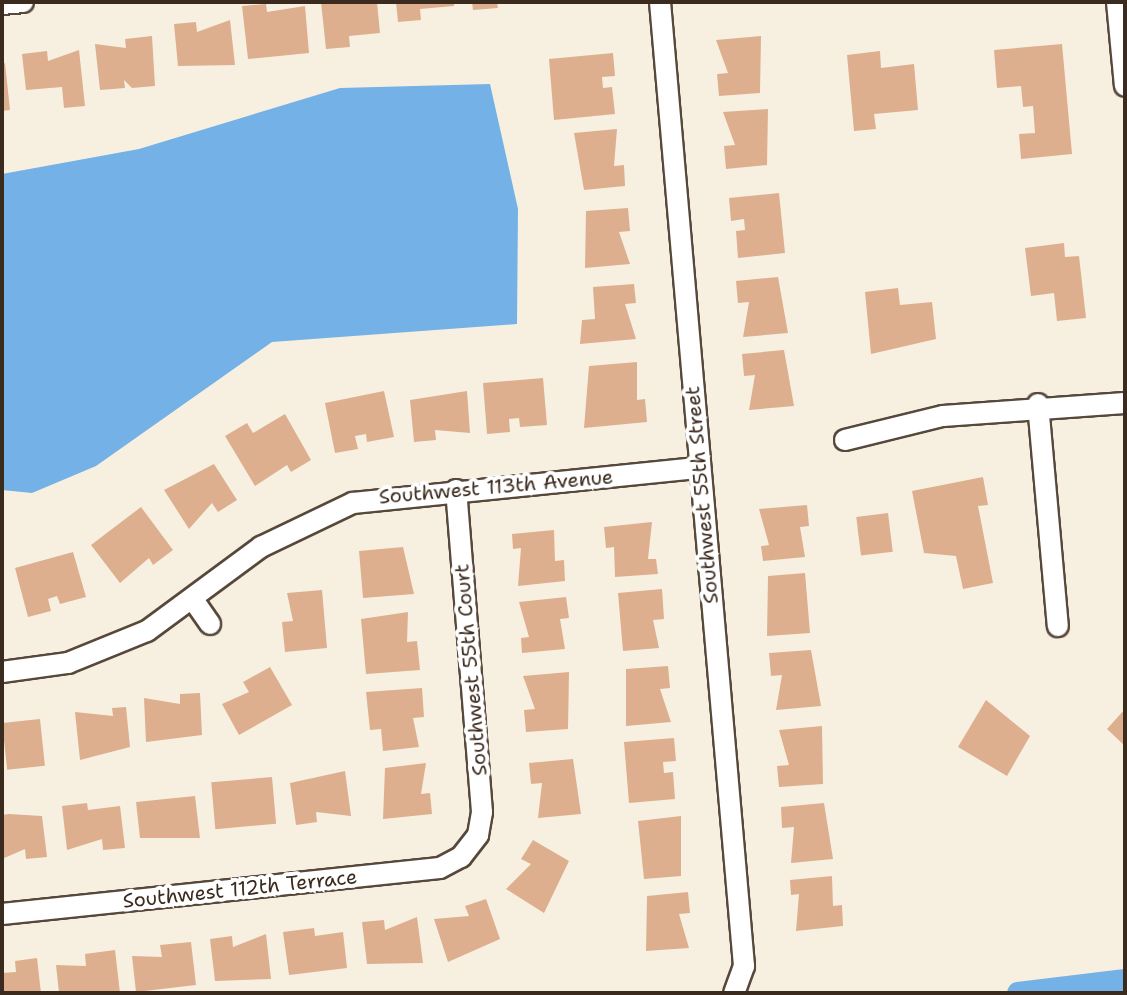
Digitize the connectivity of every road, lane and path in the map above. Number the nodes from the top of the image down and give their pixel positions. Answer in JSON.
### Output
{"nodes":[{"id":1,"x":23,"y":2,"type":"edge"},
{"id":2,"x":660,"y":2,"type":"edge"},
{"id":3,"x":1117,"y":2,"type":"edge"},
{"id":4,"x":2,"y":4,"type":"edge"},
{"id":5,"x":1125,"y":86,"type":"edge"},
{"id":6,"x":1125,"y":403,"type":"edge"},
{"id":7,"x":1038,"y":404,"type":"junction"},
{"id":8,"x":845,"y":440,"type":"dead end"},
{"id":9,"x":699,"y":468,"type":"junction"},
{"id":10,"x":456,"y":490,"type":"junction"},
{"id":11,"x":194,"y":601,"type":"junction"},
{"id":12,"x":210,"y":624,"type":"dead end"},
{"id":13,"x":1058,"y":626,"type":"dead end"},
{"id":14,"x":2,"y":672,"type":"edge"},
{"id":15,"x":472,"y":848,"type":"joint"},
{"id":16,"x":2,"y":914,"type":"edge"},
{"id":17,"x":736,"y":990,"type":"edge"}],
"edges":[{"from":1,"to":4,"type":"street"},
{"from":2,"to":9,"type":"street","name":"Southwest 55th Street"},
{"from":3,"to":5,"type":"street"},
{"from":6,"to":7,"type":"street"},
{"from":7,"to":8,"type":"street"},
{"from":7,"to":13,"type":"street"},
{"from":9,"to":10,"type":"street","name":"Southwest 113th Avenue"},
{"from":9,"to":17,"type":"street","name":"Southwest 55th Street"},
{"from":10,"to":11,"type":"street","name":"Southwest 113th Avenue"},
{"from":10,"to":15,"type":"street","name":"Southwest 55th Court"},
{"from":11,"to":12,"type":"street"},
{"from":11,"to":14,"type":"street","name":"Southwest 113th Avenue"},
{"from":15,"to":16,"type":"street","name":"Southwest 112th Terrace"}]}
